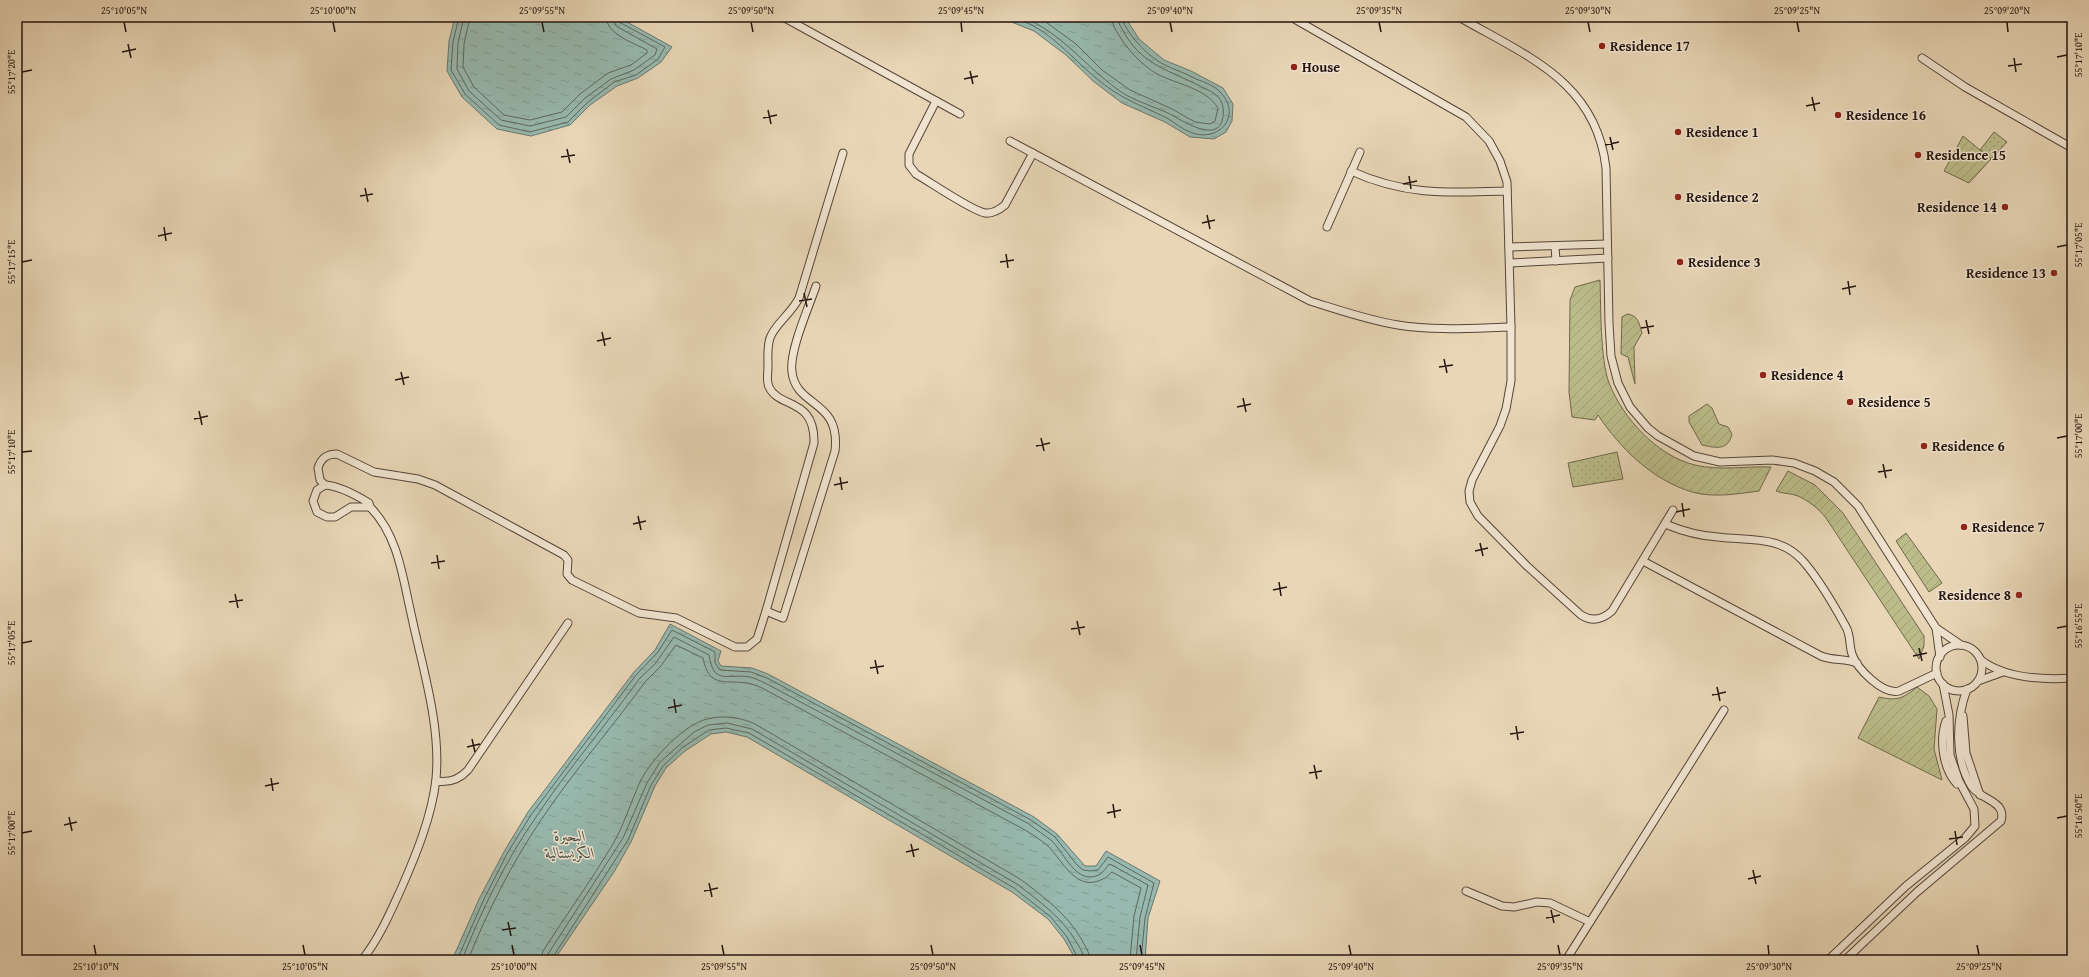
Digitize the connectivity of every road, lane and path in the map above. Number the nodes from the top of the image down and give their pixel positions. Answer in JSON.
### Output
{"nodes":[{"id":1,"x":783,"y":17,"type":"edge"},
{"id":2,"x":1291,"y":17,"type":"edge"},
{"id":3,"x":1459,"y":17,"type":"edge"},
{"id":4,"x":1922,"y":58,"type":"dead end"},
{"id":5,"x":936,"y":100,"type":"junction"},
{"id":6,"x":960,"y":114,"type":"dead end"},
{"id":7,"x":1010,"y":141,"type":"dead end"},
{"id":8,"x":2072,"y":148,"type":"edge"},
{"id":9,"x":1360,"y":152,"type":"dead end"},
{"id":10,"x":843,"y":153,"type":"dead end"},
{"id":11,"x":1033,"y":153,"type":"junction"},
{"id":12,"x":1351,"y":171,"type":"junction"},
{"id":13,"x":1508,"y":191,"type":"junction"},
{"id":14,"x":1327,"y":227,"type":"dead end"},
{"id":15,"x":1607,"y":244,"type":"junction"},
{"id":16,"x":1555,"y":246,"type":"junction"},
{"id":17,"x":1510,"y":247,"type":"junction"},
{"id":18,"x":1608,"y":258,"type":"junction"},
{"id":19,"x":1556,"y":261,"type":"junction"},
{"id":20,"x":1510,"y":263,"type":"junction"},
{"id":21,"x":816,"y":286,"type":"dead end"},
{"id":22,"x":1511,"y":327,"type":"junction"},
{"id":23,"x":325,"y":485,"type":"junction"},
{"id":24,"x":370,"y":507,"type":"junction"},
{"id":25,"x":1673,"y":510,"type":"dead end"},
{"id":26,"x":1665,"y":524,"type":"junction"},
{"id":27,"x":1642,"y":561,"type":"junction"},
{"id":28,"x":766,"y":611,"type":"junction"},
{"id":29,"x":568,"y":624,"type":"dead end"},
{"id":30,"x":1936,"y":628,"type":"junction"},
{"id":31,"x":1851,"y":645,"type":"junction"},
{"id":32,"x":1961,"y":645,"type":"junction"},
{"id":33,"x":1940,"y":656,"type":"junction"},
{"id":34,"x":1839,"y":658,"type":"junction"},
{"id":35,"x":1980,"y":660,"type":"junction"},
{"id":36,"x":1857,"y":663,"type":"junction"},
{"id":37,"x":2003,"y":672,"type":"junction"},
{"id":38,"x":1937,"y":673,"type":"junction"},
{"id":39,"x":2072,"y":678,"type":"edge"},
{"id":40,"x":1978,"y":681,"type":"junction"},
{"id":41,"x":1944,"y":684,"type":"junction"},
{"id":42,"x":1968,"y":689,"type":"junction"},
{"id":43,"x":1724,"y":710,"type":"dead end"},
{"id":44,"x":1961,"y":711,"type":"junction"},
{"id":45,"x":1959,"y":745,"type":"junction"},
{"id":46,"x":1946,"y":746,"type":"junction"},
{"id":47,"x":436,"y":781,"type":"junction"},
{"id":48,"x":1981,"y":797,"type":"junction"},
{"id":49,"x":1466,"y":891,"type":"dead end"},
{"id":50,"x":1590,"y":922,"type":"junction"},
{"id":51,"x":362,"y":960,"type":"edge"},
{"id":52,"x":1566,"y":960,"type":"edge"},
{"id":53,"x":1828,"y":960,"type":"edge"},
{"id":54,"x":1845,"y":960,"type":"edge"}],
"edges":[{"from":1,"to":5,"type":"street"},
{"from":2,"to":13,"type":"street"},
{"from":3,"to":15,"type":"street"},
{"from":4,"to":8,"type":"street"},
{"from":5,"to":6,"type":"street"},
{"from":5,"to":11,"type":"street"},
{"from":7,"to":11,"type":"street"},
{"from":9,"to":12,"type":"street"},
{"from":10,"to":28,"type":"street"},
{"from":11,"to":22,"type":"street"},
{"from":12,"to":13,"type":"street"},
{"from":12,"to":14,"type":"street"},
{"from":13,"to":17,"type":"street"},
{"from":15,"to":16,"type":"street"},
{"from":15,"to":18,"type":"street"},
{"from":16,"to":17,"type":"street"},
{"from":16,"to":19,"type":"street"},
{"from":17,"to":20,"type":"street"},
{"from":18,"to":19,"type":"street"},
{"from":18,"to":30,"type":"street"},
{"from":19,"to":20,"type":"street"},
{"from":20,"to":22,"type":"street"},
{"from":21,"to":28,"type":"street"},
{"from":22,"to":27,"type":"street"},
{"from":23,"to":24,"type":"street"},
{"from":23,"to":24,"type":"street"},
{"from":23,"to":28,"type":"street"},
{"from":24,"to":47,"type":"street"},
{"from":25,"to":26,"type":"street"},
{"from":26,"to":27,"type":"street"},
{"from":26,"to":31,"type":"street"},
{"from":27,"to":34,"type":"street"},
{"from":29,"to":47,"type":"street"},
{"from":30,"to":32,"type":"street"},
{"from":30,"to":33,"type":"street"},
{"from":31,"to":34,"type":"street"},
{"from":31,"to":36,"type":"street"},
{"from":32,"to":33,"type":"street"},
{"from":32,"to":35,"type":"street"},
{"from":33,"to":38,"type":"street"},
{"from":34,"to":36,"type":"street"},
{"from":35,"to":37,"type":"street"},
{"from":35,"to":40,"type":"street"},
{"from":36,"to":38,"type":"street"},
{"from":37,"to":39,"type":"street"},
{"from":37,"to":40,"type":"street"},
{"from":38,"to":41,"type":"street"},
{"from":40,"to":42,"type":"street"},
{"from":41,"to":42,"type":"street"},
{"from":41,"to":46,"type":"street"},
{"from":42,"to":44,"type":"street"},
{"from":43,"to":50,"type":"street"},
{"from":44,"to":45,"type":"street"},
{"from":44,"to":48,"type":"street"},
{"from":45,"to":46,"type":"street"},
{"from":45,"to":48,"type":"street"},
{"from":46,"to":53,"type":"street"},
{"from":47,"to":51,"type":"street"},
{"from":48,"to":54,"type":"street"},
{"from":49,"to":50,"type":"street"},
{"from":50,"to":52,"type":"street"}]}
